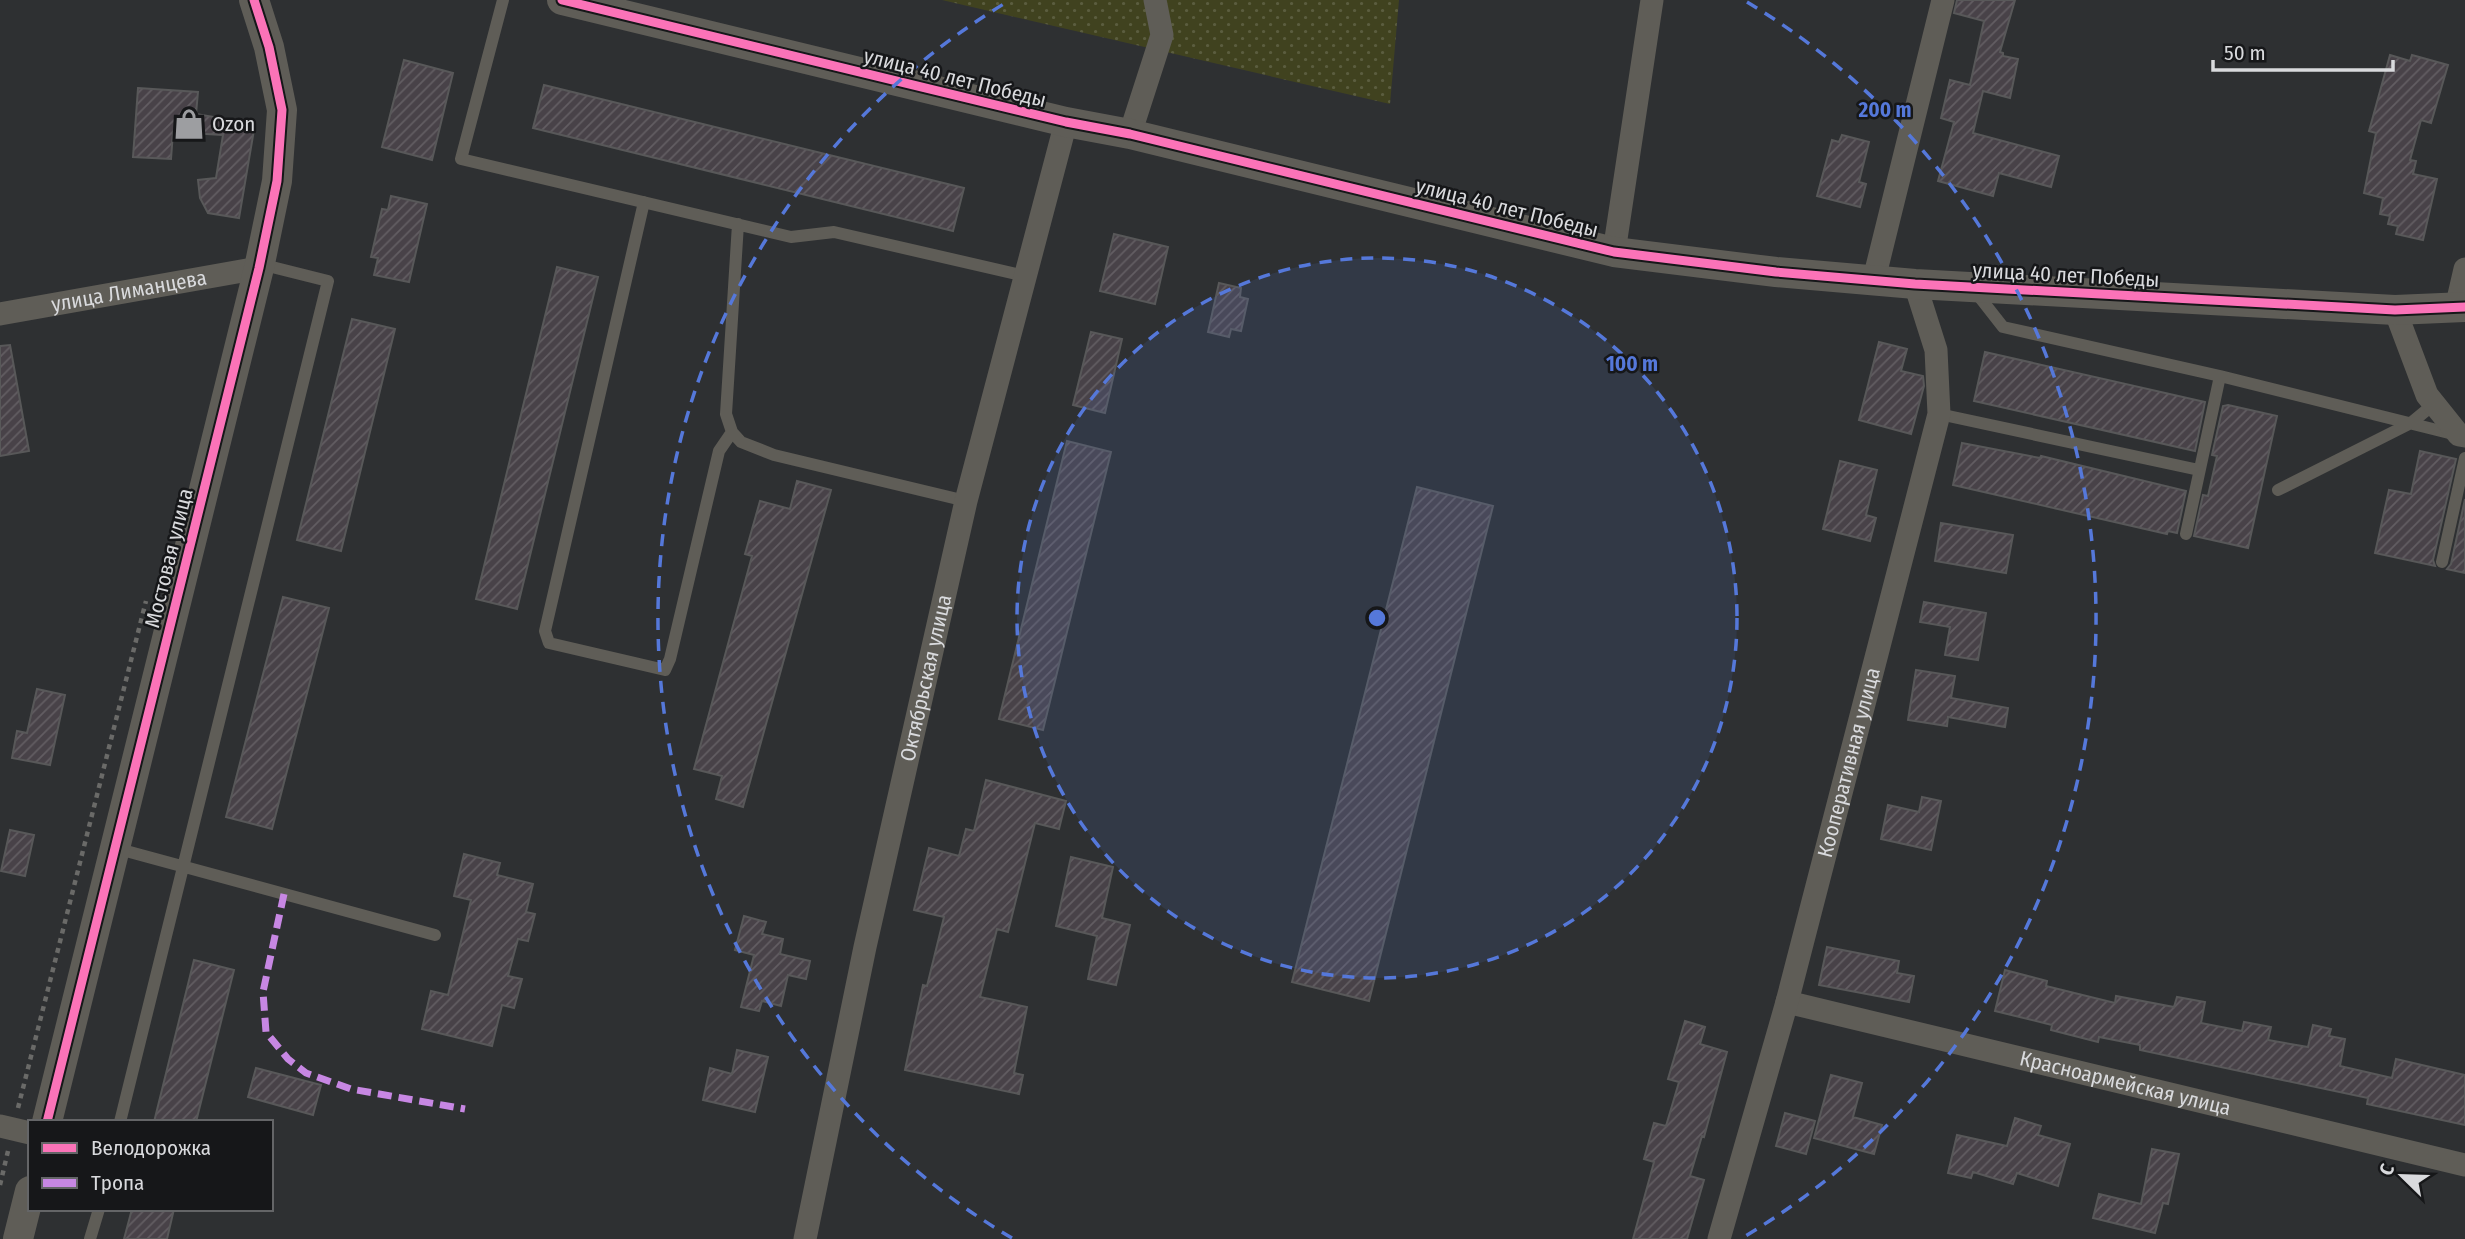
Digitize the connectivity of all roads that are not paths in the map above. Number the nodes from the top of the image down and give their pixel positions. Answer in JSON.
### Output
{"nodes":[{"id":1,"x":254,"y":0,"type":"edge"},
{"id":2,"x":503,"y":0,"type":"edge"},
{"id":3,"x":562,"y":0,"type":"edge"},
{"id":4,"x":1155,"y":0,"type":"edge"},
{"id":5,"x":1652,"y":0,"type":"edge"},
{"id":6,"x":1943,"y":0,"type":"edge"},
{"id":7,"x":1066,"y":122,"type":"junction"},
{"id":8,"x":1130,"y":134,"type":"junction"},
{"id":9,"x":644,"y":202,"type":"junction"},
{"id":10,"x":738,"y":224,"type":"junction"},
{"id":11,"x":1614,"y":253,"type":"junction"},
{"id":12,"x":259,"y":266,"type":"junction"},
{"id":13,"x":2465,"y":269,"type":"edge"},
{"id":14,"x":1026,"y":276,"type":"junction"},
{"id":15,"x":1874,"y":279,"type":"junction"},
{"id":16,"x":1915,"y":284,"type":"junction"},
{"id":17,"x":1973,"y":288,"type":"junction"},
{"id":18,"x":2461,"y":308,"type":"edge"},
{"id":19,"x":2395,"y":310,"type":"junction"},
{"id":20,"x":0,"y":314,"type":"edge"},
{"id":21,"x":2220,"y":376,"type":"junction"},
{"id":22,"x":2434,"y":404,"type":"junction"},
{"id":23,"x":1939,"y":415,"type":"junction"},
{"id":24,"x":2411,"y":423,"type":"junction"},
{"id":25,"x":732,"y":432,"type":"junction"},
{"id":26,"x":2462,"y":436,"type":"edge"},
{"id":27,"x":2465,"y":458,"type":"edge"},
{"id":28,"x":2199,"y":470,"type":"junction"},
{"id":29,"x":2278,"y":490,"type":"dead end"},
{"id":30,"x":966,"y":501,"type":"junction"},
{"id":31,"x":2186,"y":534,"type":"dead end"},
{"id":32,"x":2442,"y":562,"type":"dead end"},
{"id":33,"x":115,"y":848,"type":"junction"},
{"id":34,"x":184,"y":866,"type":"junction"},
{"id":35,"x":435,"y":935,"type":"dead end"},
{"id":36,"x":1787,"y":1002,"type":"junction"},
{"id":37,"x":47,"y":1120,"type":"edge"},
{"id":38,"x":120,"y":1120,"type":"edge"},
{"id":39,"x":2465,"y":1166,"type":"edge"},
{"id":40,"x":28,"y":1199,"type":"edge"},
{"id":41,"x":98,"y":1211,"type":"edge"},
{"id":42,"x":18,"y":1239,"type":"edge"},
{"id":43,"x":90,"y":1239,"type":"edge"},
{"id":44,"x":805,"y":1239,"type":"edge"},
{"id":45,"x":1719,"y":1239,"type":"edge"}],
"edges":[{"from":1,"to":12,"type":"street","name":"Мостовая улица"},
{"from":2,"to":9,"type":"lane"},
{"from":3,"to":7,"type":"street","name":"улица 40 лет Победы"},
{"from":4,"to":8,"type":"street"},
{"from":5,"to":11,"type":"street"},
{"from":6,"to":15,"type":"street"},
{"from":7,"to":8,"type":"street","name":"улица 40 лет Победы"},
{"from":7,"to":14,"type":"street","name":"Октябрьская улица"},
{"from":8,"to":11,"type":"street","name":"улица 40 лет Победы"},
{"from":9,"to":10,"type":"lane"},
{"from":9,"to":25,"type":"lane"},
{"from":10,"to":14,"type":"lane"},
{"from":10,"to":25,"type":"lane"},
{"from":11,"to":15,"type":"street","name":"улица 40 лет Победы"},
{"from":12,"to":20,"type":"street","name":"улица Лиманцева"},
{"from":12,"to":33,"type":"street","name":"Мостовая улица"},
{"from":12,"to":34,"type":"lane"},
{"from":13,"to":18,"type":"street"},
{"from":14,"to":30,"type":"street","name":"Октябрьская улица"},
{"from":15,"to":16,"type":"street","name":"улица 40 лет Победы"},
{"from":16,"to":17,"type":"street","name":"улица 40 лет Победы"},
{"from":16,"to":23,"type":"street","name":"Кооперативная улица"},
{"from":17,"to":19,"type":"street","name":"улица 40 лет Победы"},
{"from":17,"to":21,"type":"lane"},
{"from":18,"to":19,"type":"street","name":"улица 40 лет Победы"},
{"from":19,"to":22,"type":"street"},
{"from":21,"to":24,"type":"lane"},
{"from":21,"to":28,"type":"lane"},
{"from":22,"to":24,"type":"lane"},
{"from":22,"to":26,"type":"street"},
{"from":23,"to":28,"type":"lane"},
{"from":23,"to":36,"type":"street","name":"Кооперативная улица"},
{"from":24,"to":26,"type":"lane"},
{"from":24,"to":29,"type":"lane"},
{"from":25,"to":30,"type":"lane"},
{"from":27,"to":32,"type":"lane"},
{"from":28,"to":31,"type":"lane"},
{"from":30,"to":44,"type":"street","name":"Октябрьская улица"},
{"from":33,"to":34,"type":"lane"},
{"from":33,"to":37,"type":"street","name":"Мостовая улица"},
{"from":34,"to":35,"type":"lane"},
{"from":34,"to":38,"type":"lane"},
{"from":36,"to":39,"type":"street","name":"Красноармейская улица"},
{"from":36,"to":45,"type":"street","name":"Кооперативная улица"},
{"from":40,"to":42,"type":"street"},
{"from":41,"to":43,"type":"lane"}]}
